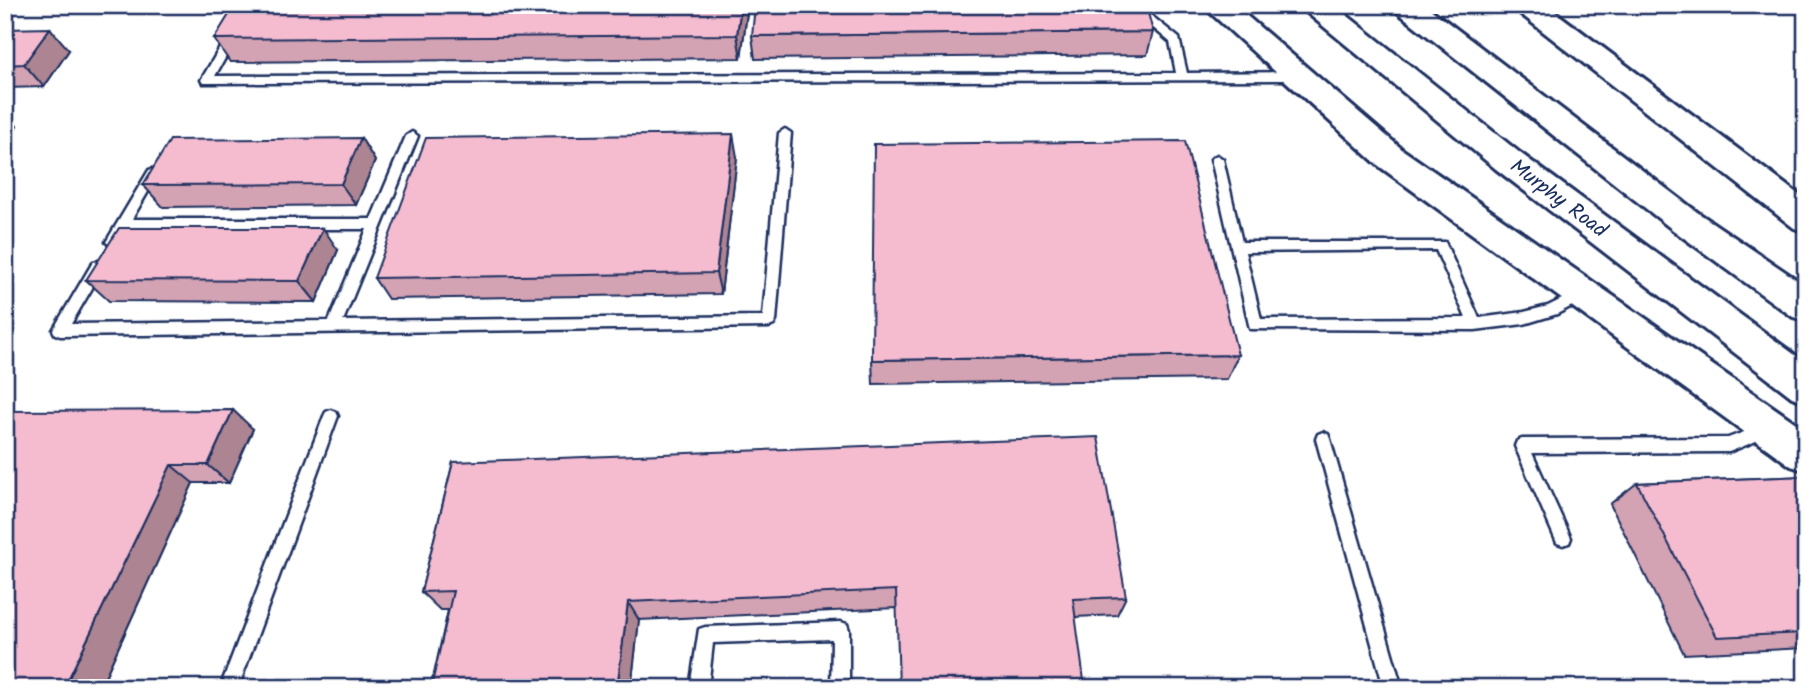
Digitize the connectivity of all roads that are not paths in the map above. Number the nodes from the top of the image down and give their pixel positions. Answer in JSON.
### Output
{"nodes":[{"id":1,"x":250,"y":5,"type":"edge"},
{"id":2,"x":1131,"y":5,"type":"edge"},
{"id":3,"x":1216,"y":5,"type":"edge"},
{"id":4,"x":1315,"y":5,"type":"edge"},
{"id":5,"x":1406,"y":5,"type":"edge"},
{"id":6,"x":1529,"y":9,"type":"edge"},
{"id":7,"x":1182,"y":76,"type":"junction"},
{"id":8,"x":1297,"y":76,"type":"junction"},
{"id":9,"x":785,"y":133,"type":"dead end"},
{"id":10,"x":412,"y":136,"type":"dead end"},
{"id":11,"x":161,"y":159,"type":"edge"},
{"id":12,"x":1217,"y":159,"type":"dead end"},
{"id":13,"x":1806,"y":219,"type":"edge"},
{"id":14,"x":122,"y":224,"type":"junction"},
{"id":15,"x":376,"y":224,"type":"junction"},
{"id":16,"x":1238,"y":247,"type":"junction"},
{"id":17,"x":1583,"y":294,"type":"junction"},
{"id":18,"x":1806,"y":306,"type":"edge"},
{"id":19,"x":1475,"y":324,"type":"junction"},
{"id":20,"x":334,"y":326,"type":"junction"},
{"id":21,"x":1806,"y":385,"type":"edge"},
{"id":22,"x":331,"y":416,"type":"dead end"},
{"id":23,"x":1771,"y":428,"type":"junction"},
{"id":24,"x":1323,"y":439,"type":"dead end"},
{"id":25,"x":1806,"y":453,"type":"edge"},
{"id":26,"x":1563,"y":537,"type":"dead end"},
{"id":27,"x":229,"y":688,"type":"edge"},
{"id":28,"x":699,"y":688,"type":"edge"},
{"id":29,"x":840,"y":688,"type":"edge"},
{"id":30,"x":1393,"y":688,"type":"edge"}],
"edges":[{"from":1,"to":7,"type":"lane"},
{"from":2,"to":7,"type":"lane"},
{"from":3,"to":8,"type":"main road"},
{"from":4,"to":21,"type":"main road","name":"Murphy Road"},
{"from":5,"to":18,"type":"main road"},
{"from":6,"to":13,"type":"main road"},
{"from":7,"to":8,"type":"lane"},
{"from":8,"to":17,"type":"main road"},
{"from":9,"to":20,"type":"lane"},
{"from":10,"to":15,"type":"lane"},
{"from":11,"to":14,"type":"lane"},
{"from":12,"to":16,"type":"lane"},
{"from":14,"to":15,"type":"lane"},
{"from":14,"to":20,"type":"lane"},
{"from":15,"to":20,"type":"lane"},
{"from":16,"to":19,"type":"lane"},
{"from":16,"to":19,"type":"lane"},
{"from":17,"to":19,"type":"lane"},
{"from":17,"to":23,"type":"main road"},
{"from":22,"to":27,"type":"lane"},
{"from":23,"to":25,"type":"main road"},
{"from":23,"to":26,"type":"lane"},
{"from":24,"to":30,"type":"lane"},
{"from":28,"to":29,"type":"lane"}]}
